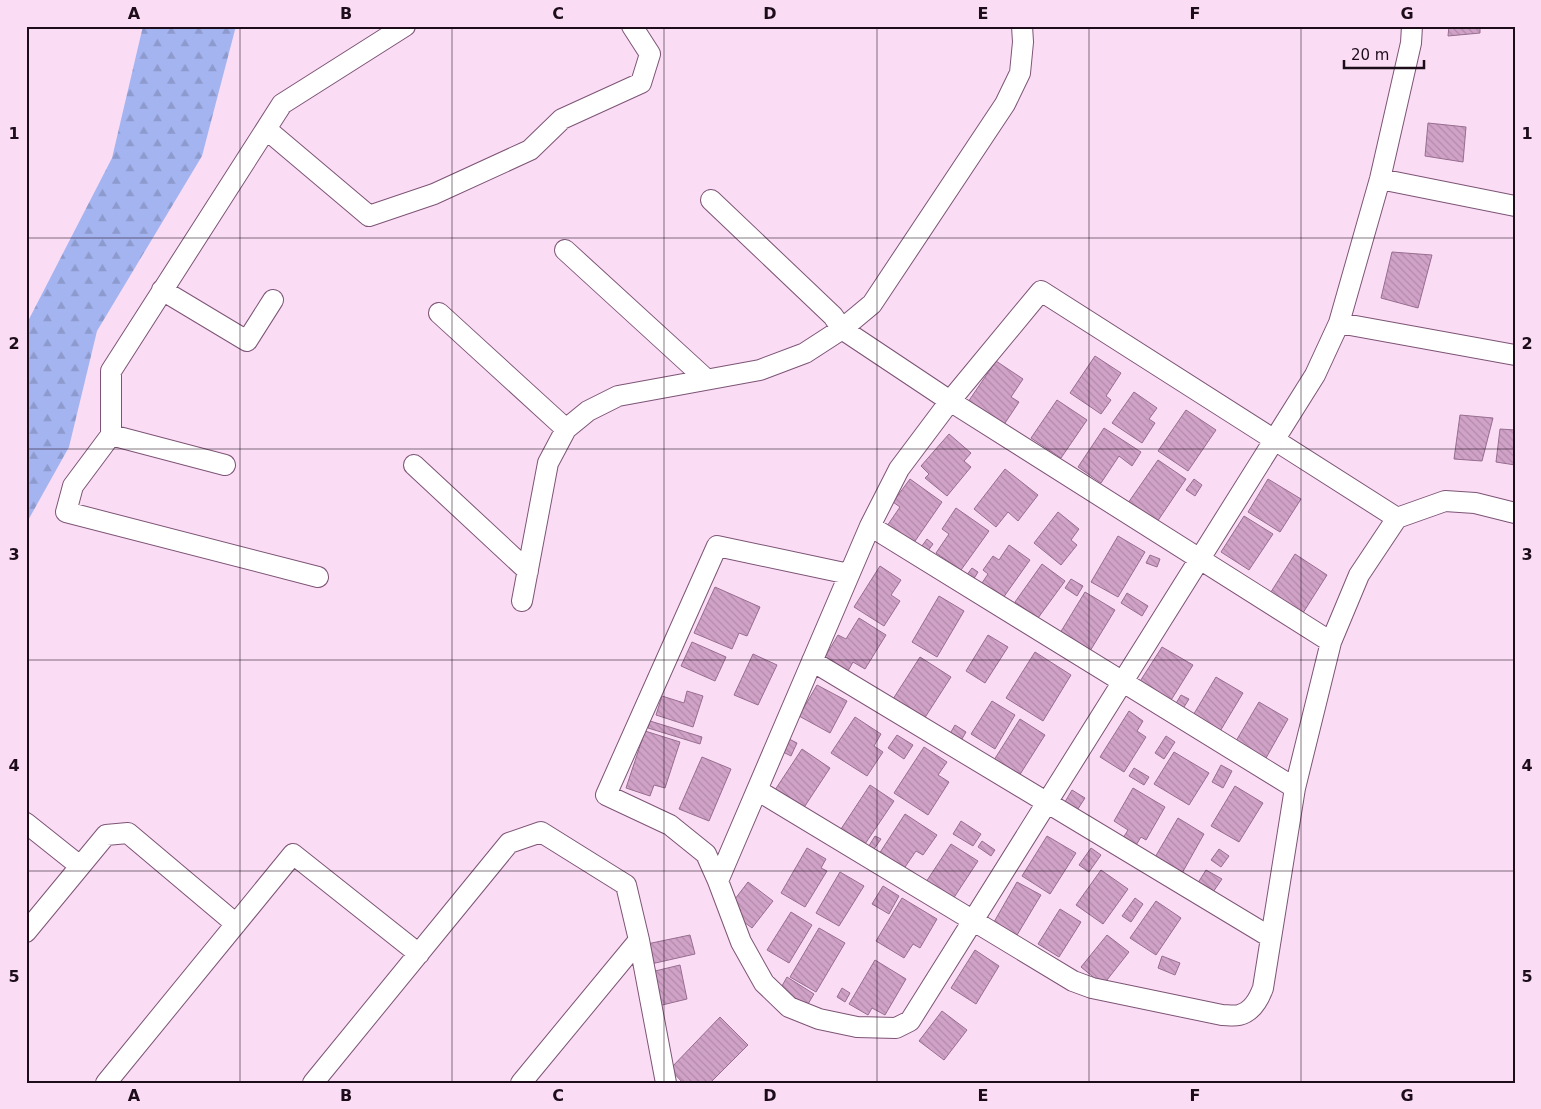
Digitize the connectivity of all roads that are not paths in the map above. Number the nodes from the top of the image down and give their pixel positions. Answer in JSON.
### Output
{"nodes":[{"id":1,"x":405,"y":26,"type":"edge"},
{"id":2,"x":632,"y":26,"type":"edge"},
{"id":3,"x":1022,"y":26,"type":"edge"},
{"id":4,"x":1412,"y":26,"type":"edge"},
{"id":5,"x":266,"y":129,"type":"junction"},
{"id":6,"x":1380,"y":180,"type":"junction"},
{"id":7,"x":711,"y":200,"type":"dead end"},
{"id":8,"x":1515,"y":206,"type":"edge"},
{"id":9,"x":565,"y":250,"type":"dead end"},
{"id":10,"x":162,"y":290,"type":"junction"},
{"id":11,"x":272,"y":300,"type":"dead end"},
{"id":12,"x":439,"y":313,"type":"dead end"},
{"id":13,"x":1339,"y":323,"type":"junction"},
{"id":14,"x":842,"y":330,"type":"junction"},
{"id":15,"x":1515,"y":356,"type":"edge"},
{"id":16,"x":706,"y":379,"type":"junction"},
{"id":17,"x":950,"y":401,"type":"junction"},
{"id":18,"x":566,"y":429,"type":"junction"},
{"id":19,"x":111,"y":435,"type":"junction"},
{"id":20,"x":1275,"y":439,"type":"junction"},
{"id":21,"x":225,"y":465,"type":"dead end"},
{"id":22,"x":414,"y":465,"type":"dead end"},
{"id":23,"x":1515,"y":513,"type":"edge"},
{"id":24,"x":1396,"y":518,"type":"junction"},
{"id":25,"x":870,"y":526,"type":"junction"},
{"id":26,"x":1200,"y":559,"type":"junction"},
{"id":27,"x":528,"y":571,"type":"junction"},
{"id":28,"x":850,"y":574,"type":"junction"},
{"id":29,"x":318,"y":577,"type":"dead end"},
{"id":30,"x":522,"y":601,"type":"dead end"},
{"id":31,"x":1331,"y":642,"type":"junction"},
{"id":32,"x":812,"y":661,"type":"junction"},
{"id":33,"x":1122,"y":682,"type":"junction"},
{"id":34,"x":1295,"y":788,"type":"junction"},
{"id":35,"x":757,"y":790,"type":"junction"},
{"id":36,"x":1047,"y":802,"type":"junction"},
{"id":37,"x":26,"y":823,"type":"edge"},
{"id":38,"x":80,"y":866,"type":"junction"},
{"id":39,"x":718,"y":881,"type":"junction"},
{"id":40,"x":972,"y":920,"type":"junction"},
{"id":41,"x":236,"y":924,"type":"junction"},
{"id":42,"x":26,"y":932,"type":"edge"},
{"id":43,"x":1270,"y":937,"type":"junction"},
{"id":44,"x":639,"y":940,"type":"junction"},
{"id":45,"x":419,"y":954,"type":"junction"},
{"id":46,"x":106,"y":1083,"type":"edge"},
{"id":47,"x":313,"y":1083,"type":"edge"},
{"id":48,"x":520,"y":1083,"type":"edge"},
{"id":49,"x":666,"y":1083,"type":"edge"}],
"edges":[{"from":1,"to":5,"type":"street"},
{"from":2,"to":5,"type":"street"},
{"from":3,"to":14,"type":"street"},
{"from":4,"to":6,"type":"street"},
{"from":5,"to":10,"type":"street"},
{"from":6,"to":8,"type":"street"},
{"from":6,"to":13,"type":"street"},
{"from":7,"to":14,"type":"street"},
{"from":9,"to":16,"type":"street"},
{"from":10,"to":11,"type":"street"},
{"from":10,"to":19,"type":"street"},
{"from":12,"to":18,"type":"street"},
{"from":13,"to":15,"type":"street"},
{"from":13,"to":20,"type":"street"},
{"from":14,"to":16,"type":"street"},
{"from":14,"to":17,"type":"street"},
{"from":16,"to":18,"type":"street"},
{"from":17,"to":20,"type":"street"},
{"from":17,"to":25,"type":"street"},
{"from":17,"to":26,"type":"street"},
{"from":18,"to":27,"type":"street"},
{"from":19,"to":21,"type":"street"},
{"from":19,"to":29,"type":"street"},
{"from":20,"to":24,"type":"street"},
{"from":20,"to":26,"type":"street"},
{"from":22,"to":27,"type":"street"},
{"from":23,"to":24,"type":"street"},
{"from":24,"to":31,"type":"street"},
{"from":25,"to":28,"type":"street"},
{"from":25,"to":33,"type":"street"},
{"from":26,"to":31,"type":"street"},
{"from":26,"to":33,"type":"street"},
{"from":27,"to":30,"type":"street"},
{"from":28,"to":32,"type":"street"},
{"from":28,"to":39,"type":"street"},
{"from":31,"to":34,"type":"street"},
{"from":32,"to":35,"type":"street"},
{"from":32,"to":36,"type":"street"},
{"from":33,"to":34,"type":"street"},
{"from":33,"to":36,"type":"street"},
{"from":34,"to":43,"type":"street"},
{"from":35,"to":39,"type":"street"},
{"from":35,"to":40,"type":"street"},
{"from":36,"to":40,"type":"street"},
{"from":36,"to":43,"type":"street"},
{"from":37,"to":38,"type":"street"},
{"from":38,"to":41,"type":"street"},
{"from":38,"to":42,"type":"street"},
{"from":39,"to":40,"type":"street"},
{"from":40,"to":43,"type":"street"},
{"from":41,"to":45,"type":"street"},
{"from":41,"to":46,"type":"street"},
{"from":44,"to":45,"type":"street"},
{"from":44,"to":48,"type":"street"},
{"from":44,"to":49,"type":"street"},
{"from":45,"to":47,"type":"street"}]}
